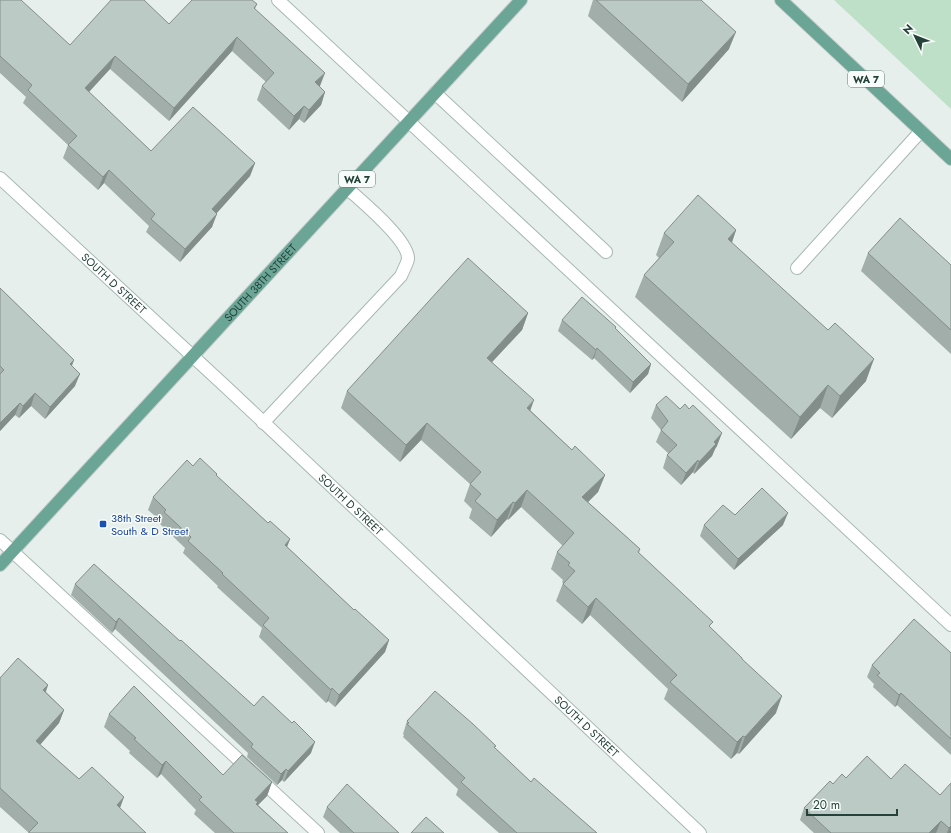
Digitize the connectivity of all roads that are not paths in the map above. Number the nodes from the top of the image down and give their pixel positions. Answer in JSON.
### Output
{"nodes":[{"id":1,"x":278,"y":0,"type":"edge"},
{"id":2,"x":521,"y":0,"type":"edge"},
{"id":3,"x":780,"y":0,"type":"edge"},
{"id":4,"x":435,"y":93,"type":"junction"},
{"id":5,"x":409,"y":122,"type":"junction"},
{"id":6,"x":921,"y":131,"type":"junction"},
{"id":7,"x":951,"y":159,"type":"edge"},
{"id":8,"x":0,"y":178,"type":"edge"},
{"id":9,"x":348,"y":189,"type":"junction"},
{"id":10,"x":606,"y":252,"type":"dead end"},
{"id":11,"x":797,"y":268,"type":"dead end"},
{"id":12,"x":192,"y":357,"type":"junction"},
{"id":13,"x":264,"y":423,"type":"junction"},
{"id":14,"x":0,"y":540,"type":"edge"},
{"id":15,"x":13,"y":551,"type":"junction"},
{"id":16,"x":0,"y":565,"type":"edge"},
{"id":17,"x":951,"y":625,"type":"edge"},
{"id":18,"x":318,"y":833,"type":"edge"},
{"id":19,"x":700,"y":833,"type":"edge"}],
"edges":[{"from":1,"to":5,"type":"street"},
{"from":2,"to":4,"type":"main road","name":"SOUTH 38TH STREET","number":"WA 7"},
{"from":3,"to":6,"type":"main road","number":"WA 7"},
{"from":4,"to":5,"type":"main road","name":"SOUTH 38TH STREET","number":"WA 7"},
{"from":4,"to":10,"type":"street"},
{"from":5,"to":9,"type":"main road","name":"SOUTH 38TH STREET","number":"WA 7"},
{"from":5,"to":17,"type":"street"},
{"from":6,"to":7,"type":"main road","number":"WA 7"},
{"from":6,"to":11,"type":"street"},
{"from":8,"to":12,"type":"street","name":"SOUTH D STREET"},
{"from":9,"to":12,"type":"main road","name":"SOUTH 38TH STREET","number":"WA 7"},
{"from":9,"to":13,"type":"street"},
{"from":12,"to":13,"type":"street","name":"SOUTH D STREET"},
{"from":12,"to":15,"type":"main road","name":"SOUTH 38TH STREET"},
{"from":13,"to":19,"type":"street","name":"SOUTH D STREET"},
{"from":14,"to":15,"type":"street"},
{"from":15,"to":16,"type":"main road","name":"SOUTH 38TH STREET"},
{"from":15,"to":18,"type":"street"}]}
